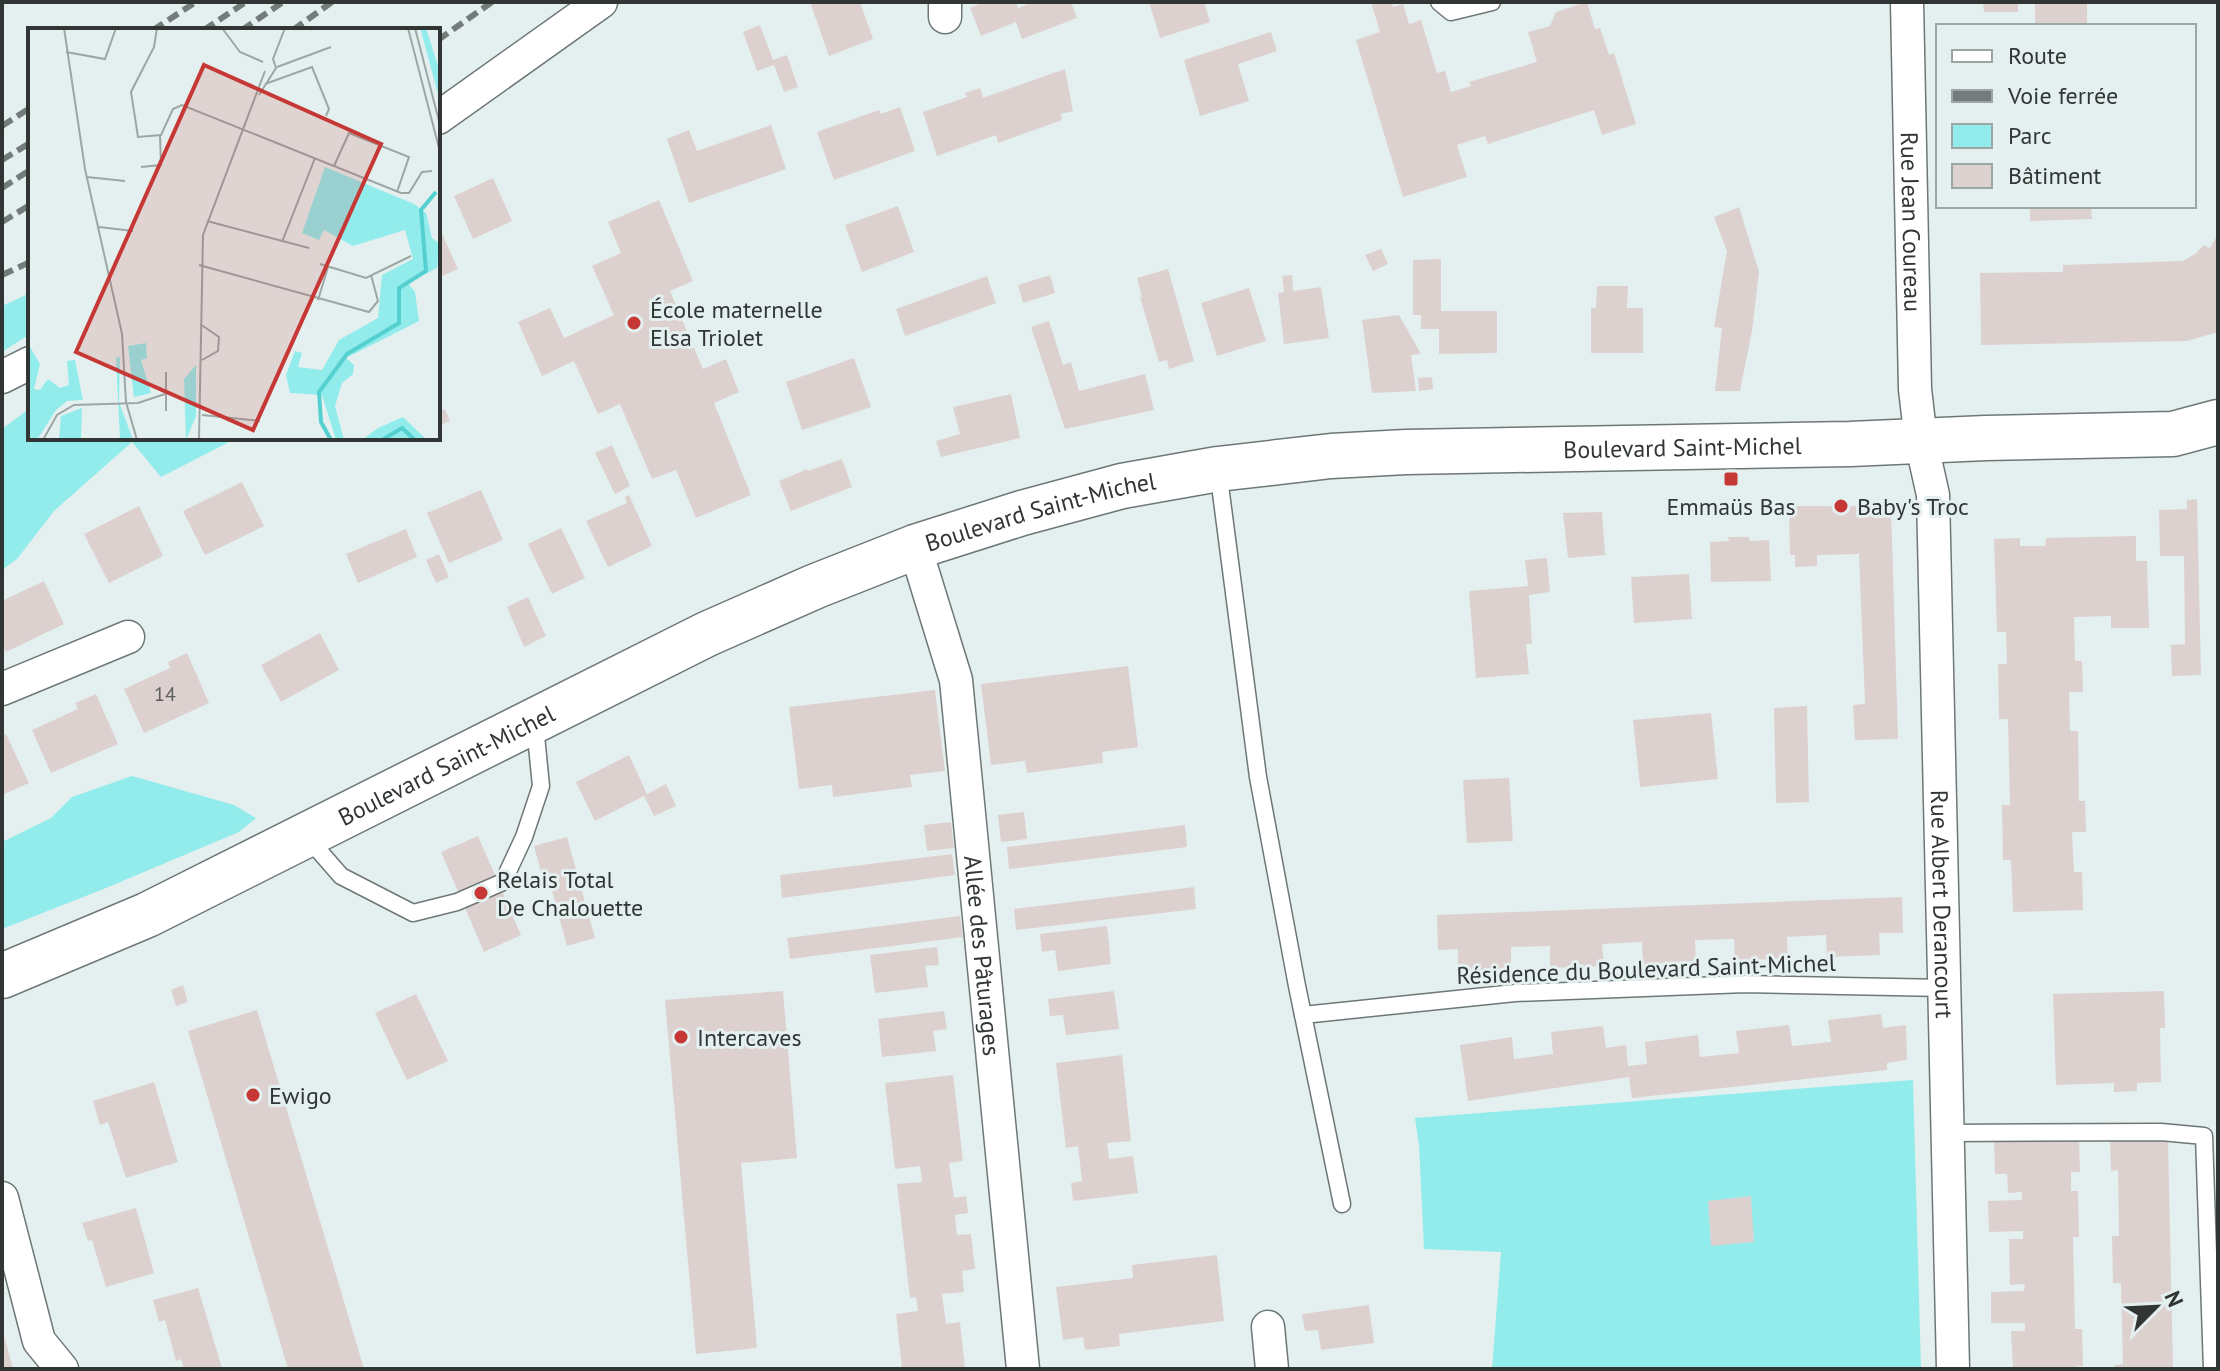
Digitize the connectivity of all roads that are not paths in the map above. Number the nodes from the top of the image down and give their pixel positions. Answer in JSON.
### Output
{"nodes":[{"id":1,"x":601,"y":2,"type":"edge"},
{"id":2,"x":1439,"y":2,"type":"edge"},
{"id":3,"x":1492,"y":2,"type":"edge"},
{"id":4,"x":1907,"y":2,"type":"edge"},
{"id":5,"x":440,"y":117,"type":"edge"},
{"id":6,"x":28,"y":364,"type":"edge"},
{"id":7,"x":2,"y":377,"type":"edge"},
{"id":8,"x":2218,"y":422,"type":"edge"},
{"id":9,"x":2173,"y":434,"type":"junction"},
{"id":10,"x":1921,"y":441,"type":"junction"},
{"id":11,"x":2218,"y":448,"type":"edge"},
{"id":12,"x":1218,"y":469,"type":"junction"},
{"id":13,"x":915,"y":547,"type":"junction"},
{"id":14,"x":128,"y":637,"type":"dead end"},
{"id":15,"x":2,"y":689,"type":"edge"},
{"id":16,"x":534,"y":719,"type":"junction"},
{"id":17,"x":306,"y":835,"type":"junction"},
{"id":18,"x":2,"y":976,"type":"edge"},
{"id":19,"x":1944,"y":988,"type":"junction"},
{"id":20,"x":1303,"y":1015,"type":"junction"},
{"id":21,"x":1947,"y":1133,"type":"junction"},
{"id":22,"x":2,"y":1198,"type":"edge"},
{"id":23,"x":1342,"y":1204,"type":"dead end"},
{"id":24,"x":1268,"y":1327,"type":"dead end"},
{"id":25,"x":62,"y":1369,"type":"edge"},
{"id":26,"x":1023,"y":1369,"type":"edge"},
{"id":27,"x":1272,"y":1369,"type":"edge"},
{"id":28,"x":1953,"y":1369,"type":"edge"},
{"id":29,"x":2212,"y":1369,"type":"edge"}],
"edges":[{"from":1,"to":5,"type":"street"},
{"from":2,"to":3,"type":"lane"},
{"from":4,"to":10,"type":"street","name":"Rue Jean Coureau"},
{"from":6,"to":7,"type":"street"},
{"from":8,"to":9,"type":"main road","name":"Boulevard Saint-Michel"},
{"from":9,"to":10,"type":"main road","name":"Boulevard Saint-Michel"},
{"from":9,"to":11,"type":"main road","name":"Boulevard Saint-Michel"},
{"from":10,"to":12,"type":"main road","name":"Boulevard Saint-Michel"},
{"from":10,"to":19,"type":"street","name":"Rue Albert Derancourt"},
{"from":12,"to":13,"type":"main road","name":"Boulevard Saint-Michel"},
{"from":12,"to":20,"type":"lane"},
{"from":13,"to":16,"type":"main road","name":"Boulevard Saint-Michel"},
{"from":13,"to":26,"type":"street","name":"Allée des Pâturages"},
{"from":14,"to":15,"type":"street"},
{"from":16,"to":17,"type":"main road","name":"Boulevard Saint-Michel"},
{"from":16,"to":17,"type":"lane"},
{"from":17,"to":18,"type":"main road","name":"Boulevard Saint-Michel"},
{"from":19,"to":20,"type":"lane","name":"Résidence du Boulevard Saint-Michel"},
{"from":19,"to":21,"type":"street","name":"Rue Albert Derancourt"},
{"from":20,"to":23,"type":"lane"},
{"from":21,"to":28,"type":"street","name":"Rue Albert Derancourt"},
{"from":21,"to":29,"type":"lane"},
{"from":22,"to":25,"type":"street"},
{"from":24,"to":27,"type":"street"}]}
